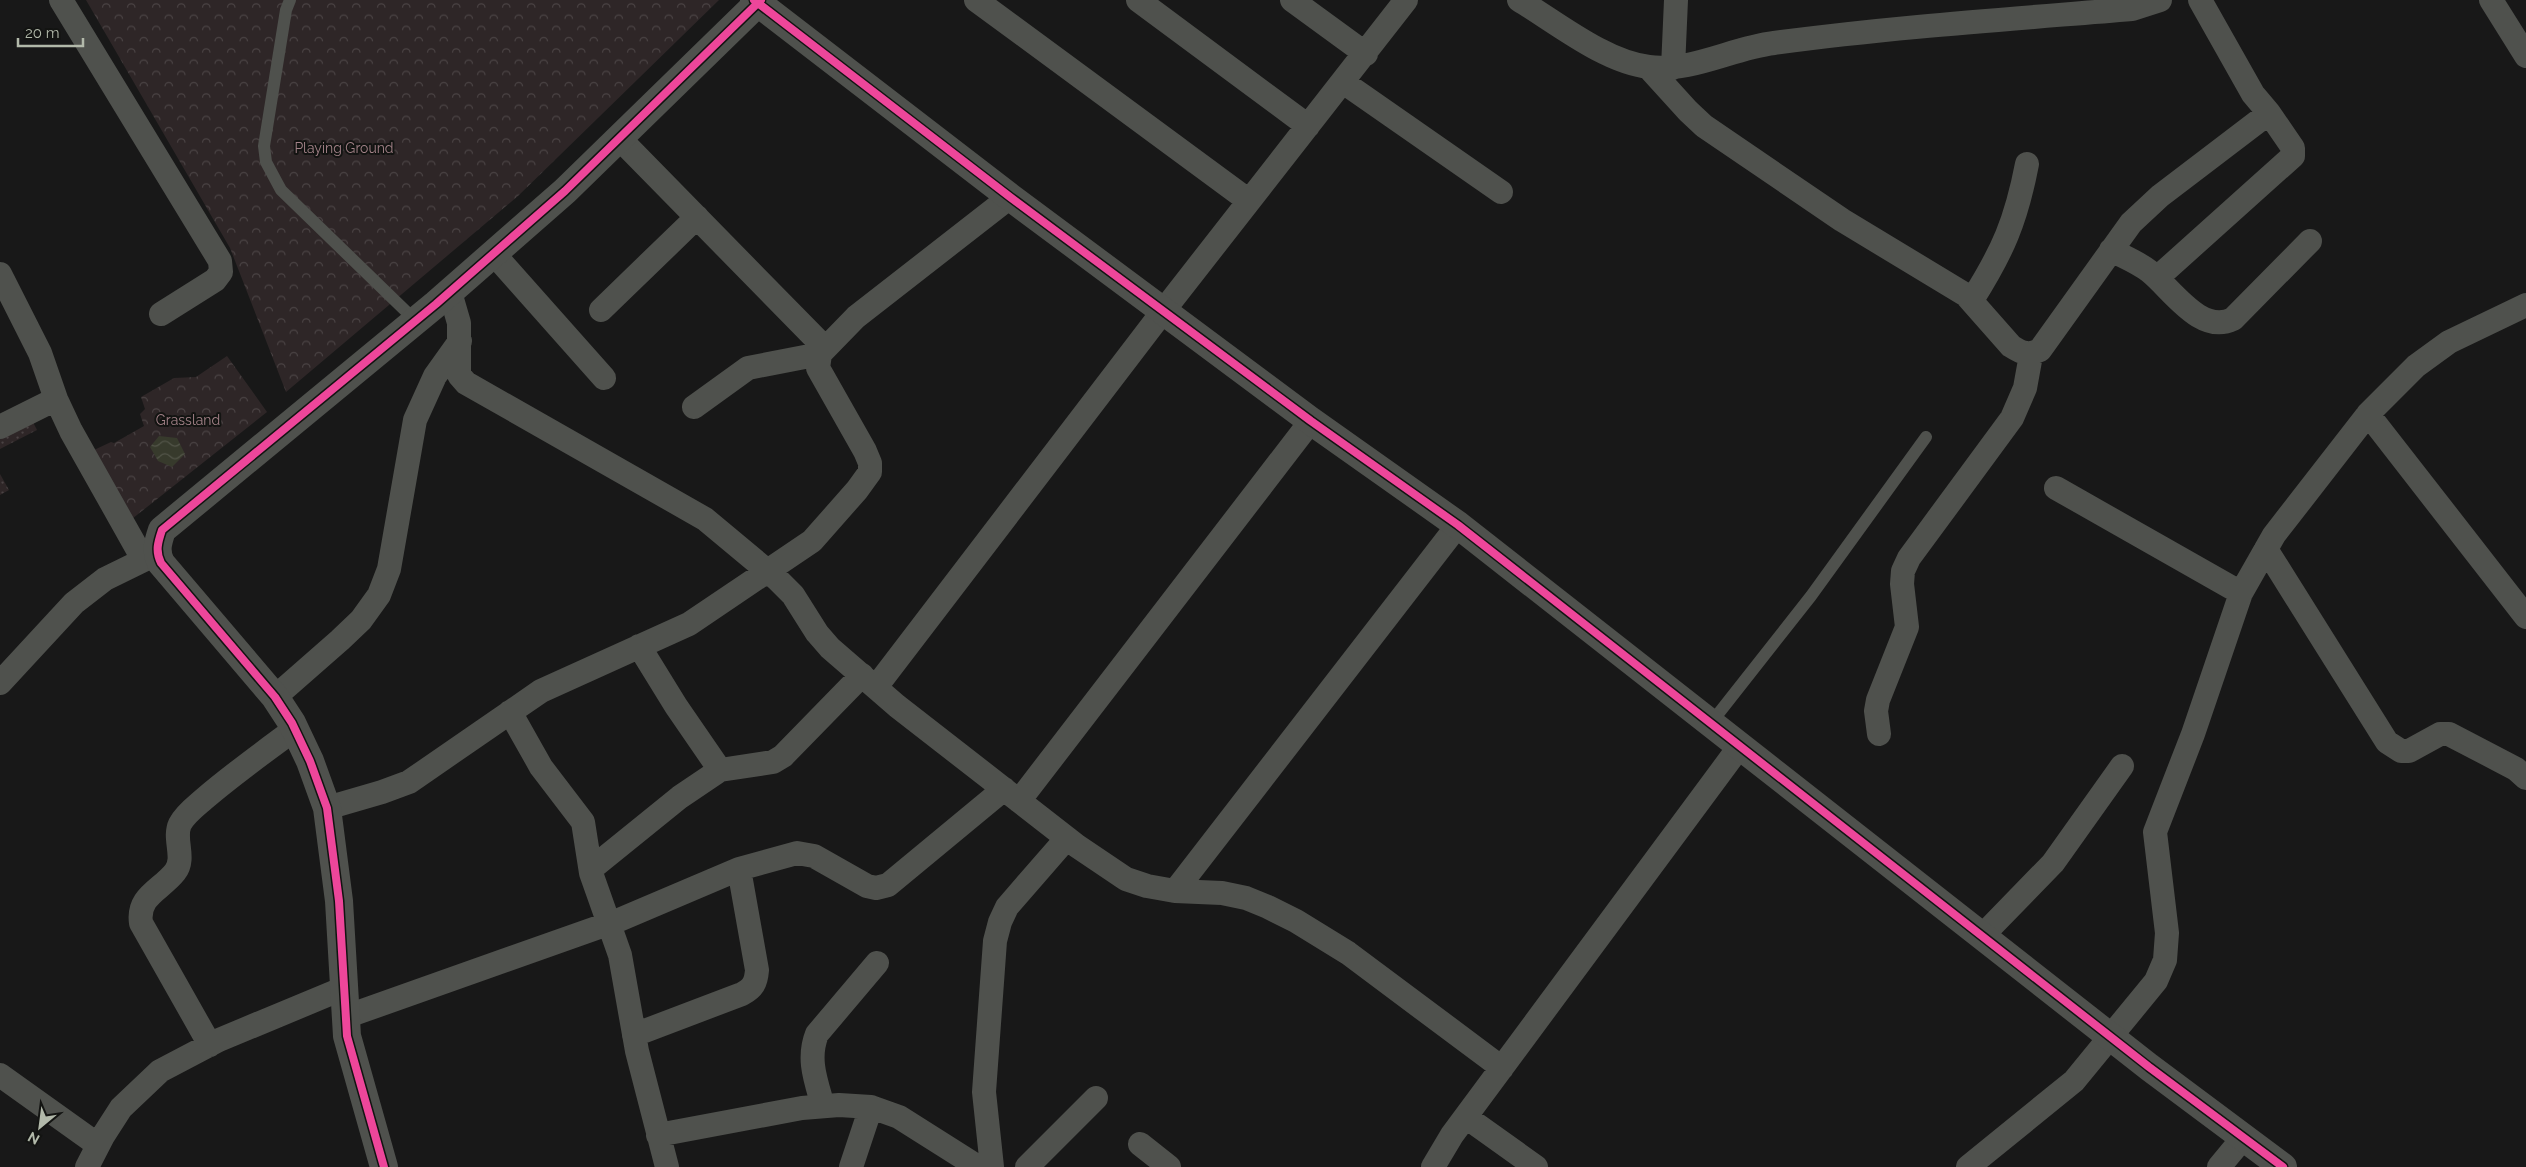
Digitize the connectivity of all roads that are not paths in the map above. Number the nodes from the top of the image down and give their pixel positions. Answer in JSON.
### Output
{"nodes":[{"id":1,"x":61,"y":0,"type":"edge"},
{"id":2,"x":290,"y":0,"type":"edge"},
{"id":3,"x":976,"y":0,"type":"edge"},
{"id":4,"x":1138,"y":0,"type":"edge"},
{"id":5,"x":1292,"y":0,"type":"edge"},
{"id":6,"x":1406,"y":0,"type":"edge"},
{"id":7,"x":1519,"y":0,"type":"edge"},
{"id":8,"x":1676,"y":0,"type":"edge"},
{"id":9,"x":2160,"y":0,"type":"edge"},
{"id":10,"x":2200,"y":0,"type":"edge"},
{"id":11,"x":2491,"y":0,"type":"edge"},
{"id":12,"x":757,"y":1,"type":"edge"},
{"id":13,"x":2130,"y":4,"type":"edge"},
{"id":14,"x":1366,"y":54,"type":"junction"},
{"id":15,"x":2526,"y":56,"type":"edge"},
{"id":16,"x":1648,"y":67,"type":"junction"},
{"id":17,"x":1673,"y":68,"type":"junction"},
{"id":18,"x":1343,"y":82,"type":"junction"},
{"id":19,"x":2268,"y":113,"type":"junction"},
{"id":20,"x":1308,"y":126,"type":"junction"},
{"id":21,"x":619,"y":138,"type":"junction"},
{"id":22,"x":2027,"y":164,"type":"dead end"},
{"id":23,"x":1501,"y":192,"type":"dead end"},
{"id":24,"x":1010,"y":196,"type":"junction"},
{"id":25,"x":1249,"y":201,"type":"junction"},
{"id":26,"x":697,"y":217,"type":"junction"},
{"id":27,"x":2310,"y":241,"type":"dead end"},
{"id":28,"x":2111,"y":250,"type":"junction"},
{"id":29,"x":493,"y":253,"type":"junction"},
{"id":30,"x":0,"y":274,"type":"edge"},
{"id":31,"x":2157,"y":278,"type":"junction"},
{"id":32,"x":450,"y":292,"type":"junction"},
{"id":33,"x":1972,"y":300,"type":"junction"},
{"id":34,"x":2526,"y":305,"type":"edge"},
{"id":35,"x":601,"y":310,"type":"dead end"},
{"id":36,"x":1164,"y":310,"type":"junction"},
{"id":37,"x":161,"y":314,"type":"dead end"},
{"id":38,"x":416,"y":320,"type":"junction"},
{"id":39,"x":460,"y":341,"type":"junction"},
{"id":40,"x":822,"y":351,"type":"junction"},
{"id":41,"x":2031,"y":355,"type":"junction"},
{"id":42,"x":604,"y":378,"type":"dead end"},
{"id":43,"x":56,"y":399,"type":"junction"},
{"id":44,"x":694,"y":407,"type":"dead end"},
{"id":45,"x":2368,"y":414,"type":"junction"},
{"id":46,"x":1311,"y":421,"type":"junction"},
{"id":47,"x":0,"y":427,"type":"edge"},
{"id":48,"x":1926,"y":437,"type":"dead end"},
{"id":49,"x":2056,"y":488,"type":"dead end"},
{"id":50,"x":1458,"y":525,"type":"junction"},
{"id":51,"x":2266,"y":549,"type":"junction"},
{"id":52,"x":150,"y":557,"type":"junction"},
{"id":53,"x":768,"y":572,"type":"junction"},
{"id":54,"x":2241,"y":593,"type":"junction"},
{"id":55,"x":2526,"y":617,"type":"edge"},
{"id":56,"x":639,"y":646,"type":"junction"},
{"id":57,"x":869,"y":681,"type":"junction"},
{"id":58,"x":0,"y":683,"type":"edge"},
{"id":59,"x":275,"y":697,"type":"junction"},
{"id":60,"x":510,"y":712,"type":"junction"},
{"id":61,"x":1711,"y":723,"type":"junction"},
{"id":62,"x":295,"y":729,"type":"junction"},
{"id":63,"x":1879,"y":734,"type":"dead end"},
{"id":64,"x":1740,"y":746,"type":"junction"},
{"id":65,"x":2122,"y":766,"type":"dead end"},
{"id":66,"x":720,"y":770,"type":"junction"},
{"id":67,"x":2526,"y":778,"type":"edge"},
{"id":68,"x":1012,"y":795,"type":"junction"},
{"id":69,"x":327,"y":808,"type":"junction"},
{"id":70,"x":1067,"y":838,"type":"junction"},
{"id":71,"x":591,"y":869,"type":"junction"},
{"id":72,"x":739,"y":869,"type":"junction"},
{"id":73,"x":1175,"y":891,"type":"junction"},
{"id":74,"x":607,"y":924,"type":"junction"},
{"id":75,"x":1982,"y":936,"type":"junction"},
{"id":76,"x":877,"y":963,"type":"dead end"},
{"id":77,"x":344,"y":988,"type":"junction"},
{"id":78,"x":345,"y":1017,"type":"junction"},
{"id":79,"x":634,"y":1035,"type":"junction"},
{"id":80,"x":2110,"y":1036,"type":"junction"},
{"id":81,"x":210,"y":1045,"type":"junction"},
{"id":82,"x":1502,"y":1068,"type":"junction"},
{"id":83,"x":0,"y":1075,"type":"edge"},
{"id":84,"x":1096,"y":1098,"type":"dead end"},
{"id":85,"x":823,"y":1106,"type":"junction"},
{"id":86,"x":871,"y":1107,"type":"junction"},
{"id":87,"x":1466,"y":1116,"type":"junction"},
{"id":88,"x":658,"y":1135,"type":"junction"},
{"id":89,"x":2244,"y":1138,"type":"junction"},
{"id":90,"x":1140,"y":1144,"type":"dead end"},
{"id":91,"x":98,"y":1145,"type":"junction"},
{"id":92,"x":87,"y":1167,"type":"edge"},
{"id":93,"x":384,"y":1167,"type":"edge"},
{"id":94,"x":667,"y":1167,"type":"edge"},
{"id":95,"x":851,"y":1167,"type":"edge"},
{"id":96,"x":978,"y":1167,"type":"edge"},
{"id":97,"x":992,"y":1167,"type":"edge"},
{"id":98,"x":1027,"y":1167,"type":"edge"},
{"id":99,"x":1169,"y":1167,"type":"edge"},
{"id":100,"x":1433,"y":1167,"type":"edge"},
{"id":101,"x":1536,"y":1167,"type":"edge"},
{"id":102,"x":1968,"y":1167,"type":"edge"},
{"id":103,"x":2219,"y":1167,"type":"edge"},
{"id":104,"x":2283,"y":1167,"type":"edge"}],
"edges":[{"from":1,"to":37,"type":"street"},
{"from":2,"to":38,"type":"lane"},
{"from":3,"to":25,"type":"street"},
{"from":4,"to":20,"type":"street"},
{"from":5,"to":14,"type":"street"},
{"from":6,"to":14,"type":"street"},
{"from":7,"to":16,"type":"street"},
{"from":8,"to":17,"type":"street"},
{"from":9,"to":13,"type":"street"},
{"from":10,"to":19,"type":"street"},
{"from":11,"to":15,"type":"street"},
{"from":12,"to":21,"type":"street"},
{"from":12,"to":24,"type":"street"},
{"from":13,"to":17,"type":"street"},
{"from":14,"to":18,"type":"street"},
{"from":16,"to":17,"type":"street"},
{"from":16,"to":33,"type":"street"},
{"from":18,"to":20,"type":"street"},
{"from":18,"to":23,"type":"street"},
{"from":19,"to":28,"type":"street"},
{"from":19,"to":31,"type":"street"},
{"from":20,"to":25,"type":"street"},
{"from":21,"to":26,"type":"street"},
{"from":21,"to":29,"type":"street"},
{"from":22,"to":33,"type":"street"},
{"from":24,"to":36,"type":"street"},
{"from":24,"to":40,"type":"street"},
{"from":25,"to":36,"type":"street"},
{"from":26,"to":35,"type":"street"},
{"from":26,"to":40,"type":"street"},
{"from":27,"to":31,"type":"street"},
{"from":28,"to":31,"type":"street"},
{"from":28,"to":41,"type":"street"},
{"from":29,"to":32,"type":"street"},
{"from":29,"to":42,"type":"street"},
{"from":30,"to":43,"type":"street"},
{"from":32,"to":38,"type":"street"},
{"from":32,"to":39,"type":"street"},
{"from":33,"to":41,"type":"street"},
{"from":34,"to":45,"type":"street"},
{"from":36,"to":46,"type":"street"},
{"from":36,"to":57,"type":"street"},
{"from":38,"to":52,"type":"street"},
{"from":39,"to":53,"type":"street"},
{"from":39,"to":59,"type":"street"},
{"from":40,"to":44,"type":"street"},
{"from":40,"to":53,"type":"street"},
{"from":41,"to":63,"type":"street"},
{"from":43,"to":47,"type":"street"},
{"from":43,"to":52,"type":"street"},
{"from":45,"to":51,"type":"street"},
{"from":45,"to":55,"type":"street"},
{"from":46,"to":50,"type":"street"},
{"from":46,"to":68,"type":"street"},
{"from":48,"to":61,"type":"lane"},
{"from":49,"to":54,"type":"street"},
{"from":50,"to":61,"type":"street"},
{"from":50,"to":73,"type":"street"},
{"from":51,"to":54,"type":"street"},
{"from":51,"to":67,"type":"street"},
{"from":52,"to":58,"type":"street"},
{"from":52,"to":59,"type":"street"},
{"from":53,"to":56,"type":"street"},
{"from":53,"to":57,"type":"street"},
{"from":54,"to":80,"type":"street"},
{"from":56,"to":60,"type":"street"},
{"from":56,"to":66,"type":"street"},
{"from":57,"to":66,"type":"street"},
{"from":57,"to":68,"type":"street"},
{"from":59,"to":62,"type":"street"},
{"from":60,"to":69,"type":"street"},
{"from":60,"to":71,"type":"street"},
{"from":61,"to":64,"type":"street"},
{"from":62,"to":69,"type":"street"},
{"from":62,"to":81,"type":"street"},
{"from":64,"to":75,"type":"street"},
{"from":64,"to":82,"type":"street"},
{"from":65,"to":75,"type":"street"},
{"from":66,"to":71,"type":"street"},
{"from":68,"to":70,"type":"street"},
{"from":68,"to":72,"type":"street"},
{"from":69,"to":77,"type":"street"},
{"from":70,"to":73,"type":"street"},
{"from":70,"to":97,"type":"street"},
{"from":71,"to":74,"type":"street"},
{"from":72,"to":74,"type":"street"},
{"from":72,"to":79,"type":"street"},
{"from":73,"to":82,"type":"street"},
{"from":74,"to":78,"type":"street"},
{"from":74,"to":79,"type":"street"},
{"from":75,"to":80,"type":"street"},
{"from":76,"to":85,"type":"street"},
{"from":77,"to":78,"type":"street"},
{"from":77,"to":81,"type":"street"},
{"from":78,"to":93,"type":"street"},
{"from":79,"to":88,"type":"street"},
{"from":80,"to":89,"type":"street"},
{"from":80,"to":102,"type":"street"},
{"from":81,"to":91,"type":"street"},
{"from":82,"to":87,"type":"street"},
{"from":83,"to":91,"type":"street"},
{"from":84,"to":98,"type":"street"},
{"from":85,"to":86,"type":"street"},
{"from":85,"to":88,"type":"street"},
{"from":86,"to":95,"type":"street"},
{"from":86,"to":96,"type":"street"},
{"from":87,"to":100,"type":"street"},
{"from":87,"to":101,"type":"street"},
{"from":88,"to":94,"type":"street"},
{"from":89,"to":103,"type":"street"},
{"from":89,"to":104,"type":"street"},
{"from":90,"to":99,"type":"street"},
{"from":91,"to":92,"type":"street"}]}
